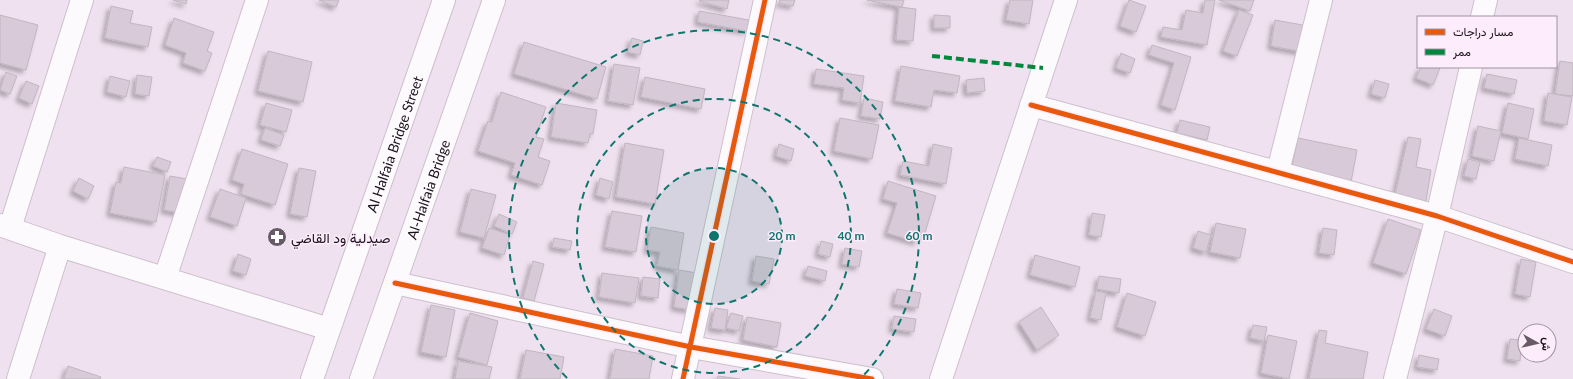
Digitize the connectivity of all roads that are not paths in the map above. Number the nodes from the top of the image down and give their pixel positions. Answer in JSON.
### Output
{"nodes":[{"id":1,"x":82,"y":0,"type":"edge"},
{"id":2,"x":257,"y":0,"type":"edge"},
{"id":3,"x":444,"y":0,"type":"edge"},
{"id":4,"x":494,"y":0,"type":"edge"},
{"id":5,"x":765,"y":0,"type":"edge"},
{"id":6,"x":1066,"y":0,"type":"edge"},
{"id":7,"x":1321,"y":0,"type":"edge"},
{"id":8,"x":1486,"y":0,"type":"edge"},
{"id":9,"x":1482,"y":16,"type":"edge"},
{"id":10,"x":1471,"y":68,"type":"edge"},
{"id":11,"x":1031,"y":105,"type":"junction"},
{"id":12,"x":1278,"y":172,"type":"junction"},
{"id":13,"x":1437,"y":216,"type":"junction"},
{"id":14,"x":5,"y":227,"type":"edge"},
{"id":15,"x":60,"y":246,"type":"junction"},
{"id":16,"x":1573,"y":262,"type":"edge"},
{"id":17,"x":165,"y":278,"type":"junction"},
{"id":18,"x":395,"y":282,"type":"junction"},
{"id":19,"x":329,"y":329,"type":"junction"},
{"id":20,"x":691,"y":347,"type":"junction"},
{"id":21,"x":18,"y":379,"type":"edge"},
{"id":22,"x":312,"y":379,"type":"edge"},
{"id":23,"x":361,"y":379,"type":"edge"},
{"id":24,"x":683,"y":379,"type":"edge"},
{"id":25,"x":872,"y":379,"type":"edge"},
{"id":26,"x":941,"y":379,"type":"edge"},
{"id":27,"x":1395,"y":379,"type":"edge"}],
"edges":[{"from":1,"to":14,"type":"street"},
{"from":2,"to":17,"type":"street"},
{"from":3,"to":19,"type":"street","name":"Al Halfaia Bridge Street"},
{"from":4,"to":18,"type":"street","name":"Al-Halfaia Bridge"},
{"from":5,"to":20,"type":"street"},
{"from":6,"to":11,"type":"street"},
{"from":7,"to":12,"type":"street"},
{"from":8,"to":9,"type":"street"},
{"from":10,"to":13,"type":"street"},
{"from":11,"to":12,"type":"street"},
{"from":11,"to":26,"type":"street"},
{"from":12,"to":13,"type":"street"},
{"from":13,"to":16,"type":"street"},
{"from":13,"to":27,"type":"street"},
{"from":14,"to":15,"type":"street"},
{"from":15,"to":17,"type":"street"},
{"from":15,"to":21,"type":"street"},
{"from":17,"to":19,"type":"street"},
{"from":18,"to":20,"type":"street"},
{"from":18,"to":23,"type":"street","name":"Al-Halfaia Bridge"},
{"from":19,"to":22,"type":"street","name":"Al Halfaia Bridge Street"},
{"from":20,"to":24,"type":"street"},
{"from":20,"to":25,"type":"street"}]}
